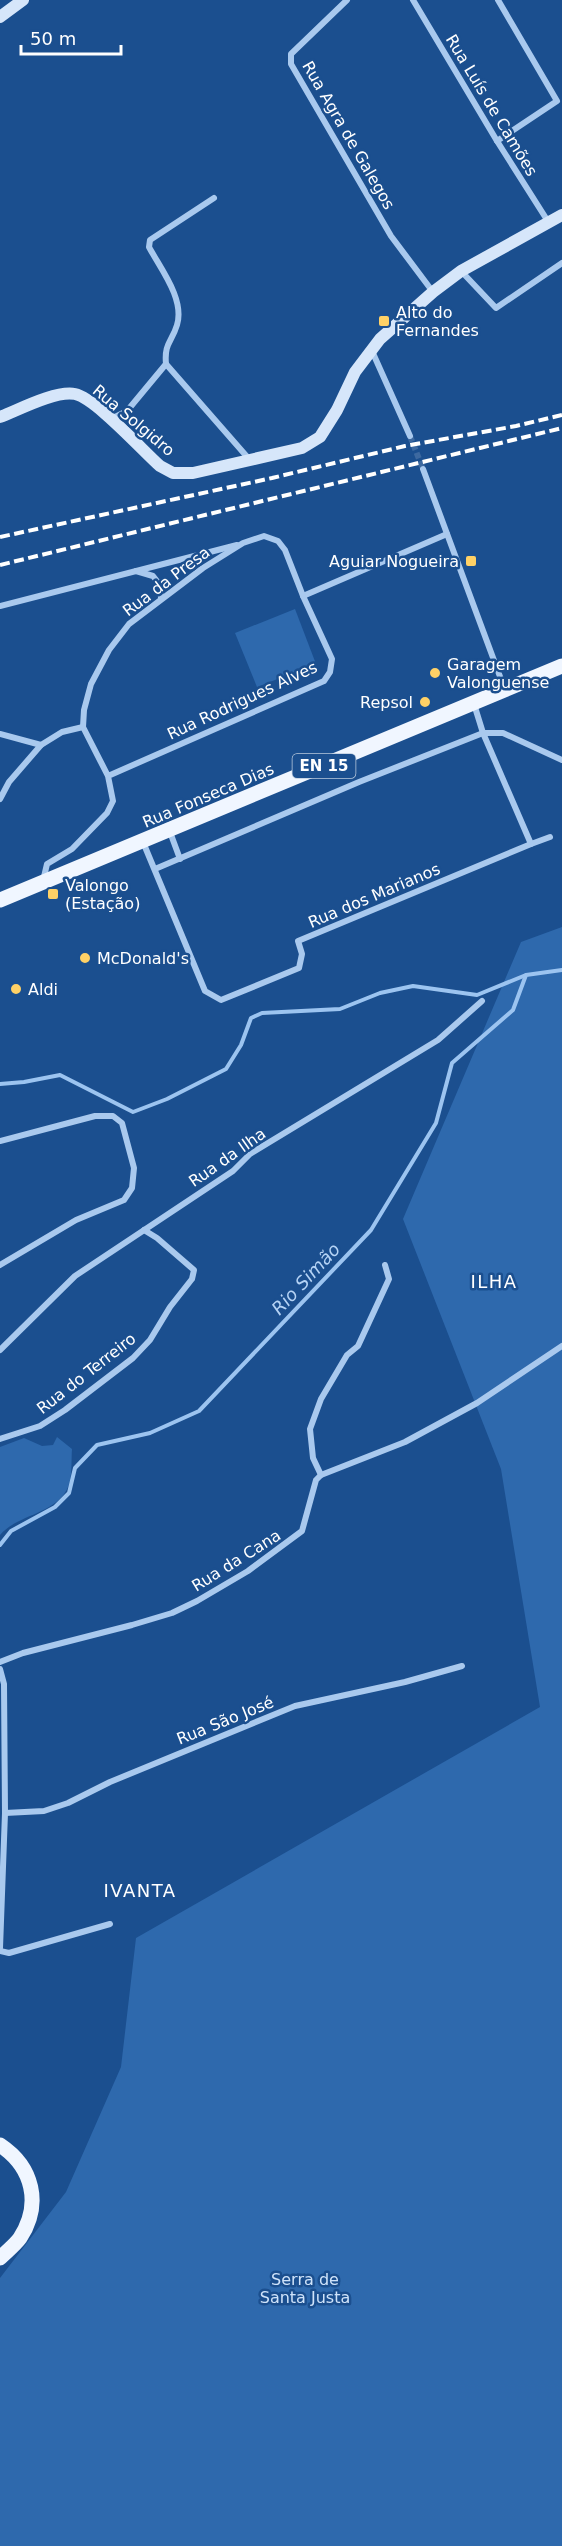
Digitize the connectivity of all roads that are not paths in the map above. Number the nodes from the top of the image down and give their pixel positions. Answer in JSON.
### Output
{"nodes":[{"id":1,"x":23,"y":0,"type":"edge"},
{"id":2,"x":347,"y":0,"type":"edge"},
{"id":3,"x":413,"y":0,"type":"edge"},
{"id":4,"x":498,"y":0,"type":"edge"},
{"id":5,"x":0,"y":17,"type":"edge"},
{"id":6,"x":497,"y":141,"type":"junction"},
{"id":7,"x":214,"y":198,"type":"dead end"},
{"id":8,"x":562,"y":214,"type":"edge"},
{"id":9,"x":549,"y":223,"type":"junction"},
{"id":10,"x":562,"y":262,"type":"edge"},
{"id":11,"x":461,"y":271,"type":"junction"},
{"id":12,"x":433,"y":292,"type":"junction"},
{"id":13,"x":371,"y":350,"type":"junction"},
{"id":14,"x":166,"y":364,"type":"junction"},
{"id":15,"x":0,"y":417,"type":"edge"},
{"id":16,"x":111,"y":419,"type":"junction"},
{"id":17,"x":410,"y":436,"type":"tunnel mouth"},
{"id":18,"x":249,"y":459,"type":"junction"},
{"id":19,"x":423,"y":469,"type":"tunnel mouth"},
{"id":20,"x":447,"y":534,"type":"junction"},
{"id":21,"x":243,"y":543,"type":"junction"},
{"id":22,"x":135,"y":571,"type":"junction"},
{"id":23,"x":303,"y":596,"type":"junction"},
{"id":24,"x":160,"y":598,"type":"junction"},
{"id":25,"x":0,"y":606,"type":"edge"},
{"id":26,"x":562,"y":666,"type":"edge"},
{"id":27,"x":506,"y":690,"type":"junction"},
{"id":28,"x":473,"y":703,"type":"junction"},
{"id":29,"x":83,"y":727,"type":"junction"},
{"id":30,"x":483,"y":733,"type":"junction"},
{"id":31,"x":0,"y":734,"type":"edge"},
{"id":32,"x":41,"y":745,"type":"junction"},
{"id":33,"x":562,"y":760,"type":"edge"},
{"id":34,"x":108,"y":776,"type":"junction"},
{"id":35,"x":0,"y":799,"type":"edge"},
{"id":36,"x":169,"y":830,"type":"junction"},
{"id":37,"x":550,"y":837,"type":"dead end"},
{"id":38,"x":143,"y":842,"type":"junction"},
{"id":39,"x":531,"y":844,"type":"junction"},
{"id":40,"x":180,"y":859,"type":"junction"},
{"id":41,"x":155,"y":869,"type":"junction"},
{"id":42,"x":43,"y":882,"type":"junction"},
{"id":43,"x":0,"y":900,"type":"edge"},
{"id":44,"x":482,"y":1001,"type":"dead end"},
{"id":45,"x":0,"y":1141,"type":"edge"},
{"id":46,"x":144,"y":1230,"type":"junction"},
{"id":47,"x":0,"y":1265,"type":"edge"},
{"id":48,"x":385,"y":1265,"type":"dead end"},
{"id":49,"x":562,"y":1346,"type":"edge"},
{"id":50,"x":0,"y":1350,"type":"edge"},
{"id":51,"x":0,"y":1440,"type":"edge"},
{"id":52,"x":321,"y":1475,"type":"junction"},
{"id":53,"x":0,"y":1662,"type":"edge"},
{"id":54,"x":462,"y":1666,"type":"dead end"},
{"id":55,"x":0,"y":1669,"type":"edge"},
{"id":56,"x":5,"y":1813,"type":"junction"},
{"id":57,"x":110,"y":1924,"type":"dead end"},
{"id":58,"x":0,"y":1949,"type":"edge"},
{"id":59,"x":0,"y":2145,"type":"edge"},
{"id":60,"x":0,"y":2258,"type":"edge"}],
"edges":[{"from":1,"to":5,"type":"street"},
{"from":2,"to":12,"type":"street","name":"Rua Agra de Galegos"},
{"from":3,"to":6,"type":"street","name":"Rua Luís de Camões"},
{"from":4,"to":6,"type":"street"},
{"from":6,"to":9,"type":"street","name":"Rua Luís de Camões"},
{"from":7,"to":14,"type":"street"},
{"from":8,"to":9,"type":"street","name":"Rua Solgidro"},
{"from":9,"to":11,"type":"street","name":"Rua Solgidro"},
{"from":10,"to":11,"type":"street"},
{"from":11,"to":12,"type":"street","name":"Rua Solgidro"},
{"from":12,"to":13,"type":"street","name":"Rua Solgidro"},
{"from":13,"to":17,"type":"street"},
{"from":13,"to":18,"type":"street","name":"Rua Solgidro"},
{"from":14,"to":16,"type":"street"},
{"from":14,"to":18,"type":"street"},
{"from":15,"to":16,"type":"street","name":"Rua Solgidro"},
{"from":16,"to":18,"type":"street","name":"Rua Solgidro"},
{"from":19,"to":20,"type":"street"},
{"from":20,"to":23,"type":"street"},
{"from":20,"to":27,"type":"street"},
{"from":21,"to":22,"type":"street"},
{"from":21,"to":23,"type":"street","name":"Rua da Presa"},
{"from":21,"to":24,"type":"street","name":"Rua da Presa"},
{"from":22,"to":24,"type":"street"},
{"from":22,"to":25,"type":"street"},
{"from":23,"to":34,"type":"street","name":"Rua Rodrigues Alves"},
{"from":24,"to":29,"type":"street","name":"Rua da Presa"},
{"from":26,"to":27,"type":"main road","name":"Rua Fonseca Dias","number":"EN 15"},
{"from":27,"to":28,"type":"main road","name":"Rua Fonseca Dias","number":"EN 15"},
{"from":28,"to":30,"type":"street"},
{"from":28,"to":36,"type":"main road","name":"Rua Fonseca Dias","number":"EN 15"},
{"from":29,"to":32,"type":"street"},
{"from":29,"to":34,"type":"street"},
{"from":30,"to":33,"type":"street"},
{"from":30,"to":39,"type":"street"},
{"from":30,"to":40,"type":"street"},
{"from":31,"to":32,"type":"street"},
{"from":32,"to":35,"type":"street"},
{"from":34,"to":42,"type":"street"},
{"from":36,"to":38,"type":"main road","name":"Rua Fonseca Dias","number":"EN 15"},
{"from":36,"to":40,"type":"street"},
{"from":37,"to":39,"type":"street","name":"Rua dos Marianos"},
{"from":38,"to":41,"type":"street","name":"Rua dos Marianos"},
{"from":38,"to":42,"type":"main road","name":"Rua Fonseca Dias"},
{"from":39,"to":41,"type":"street","name":"Rua dos Marianos"},
{"from":40,"to":41,"type":"street"},
{"from":42,"to":43,"type":"main road","name":"Rua Fonseca Dias"},
{"from":44,"to":46,"type":"street","name":"Rua da Ilha"},
{"from":45,"to":47,"type":"street"},
{"from":46,"to":50,"type":"street","name":"Rua da Ilha"},
{"from":46,"to":51,"type":"street","name":"Rua do Terreiro"},
{"from":48,"to":52,"type":"street"},
{"from":49,"to":52,"type":"street"},
{"from":52,"to":53,"type":"street","name":"Rua da Cana"},
{"from":54,"to":56,"type":"street","name":"Rua São José"},
{"from":55,"to":56,"type":"street"},
{"from":56,"to":58,"type":"street"},
{"from":57,"to":58,"type":"street"},
{"from":59,"to":60,"type":"main road"}]}
